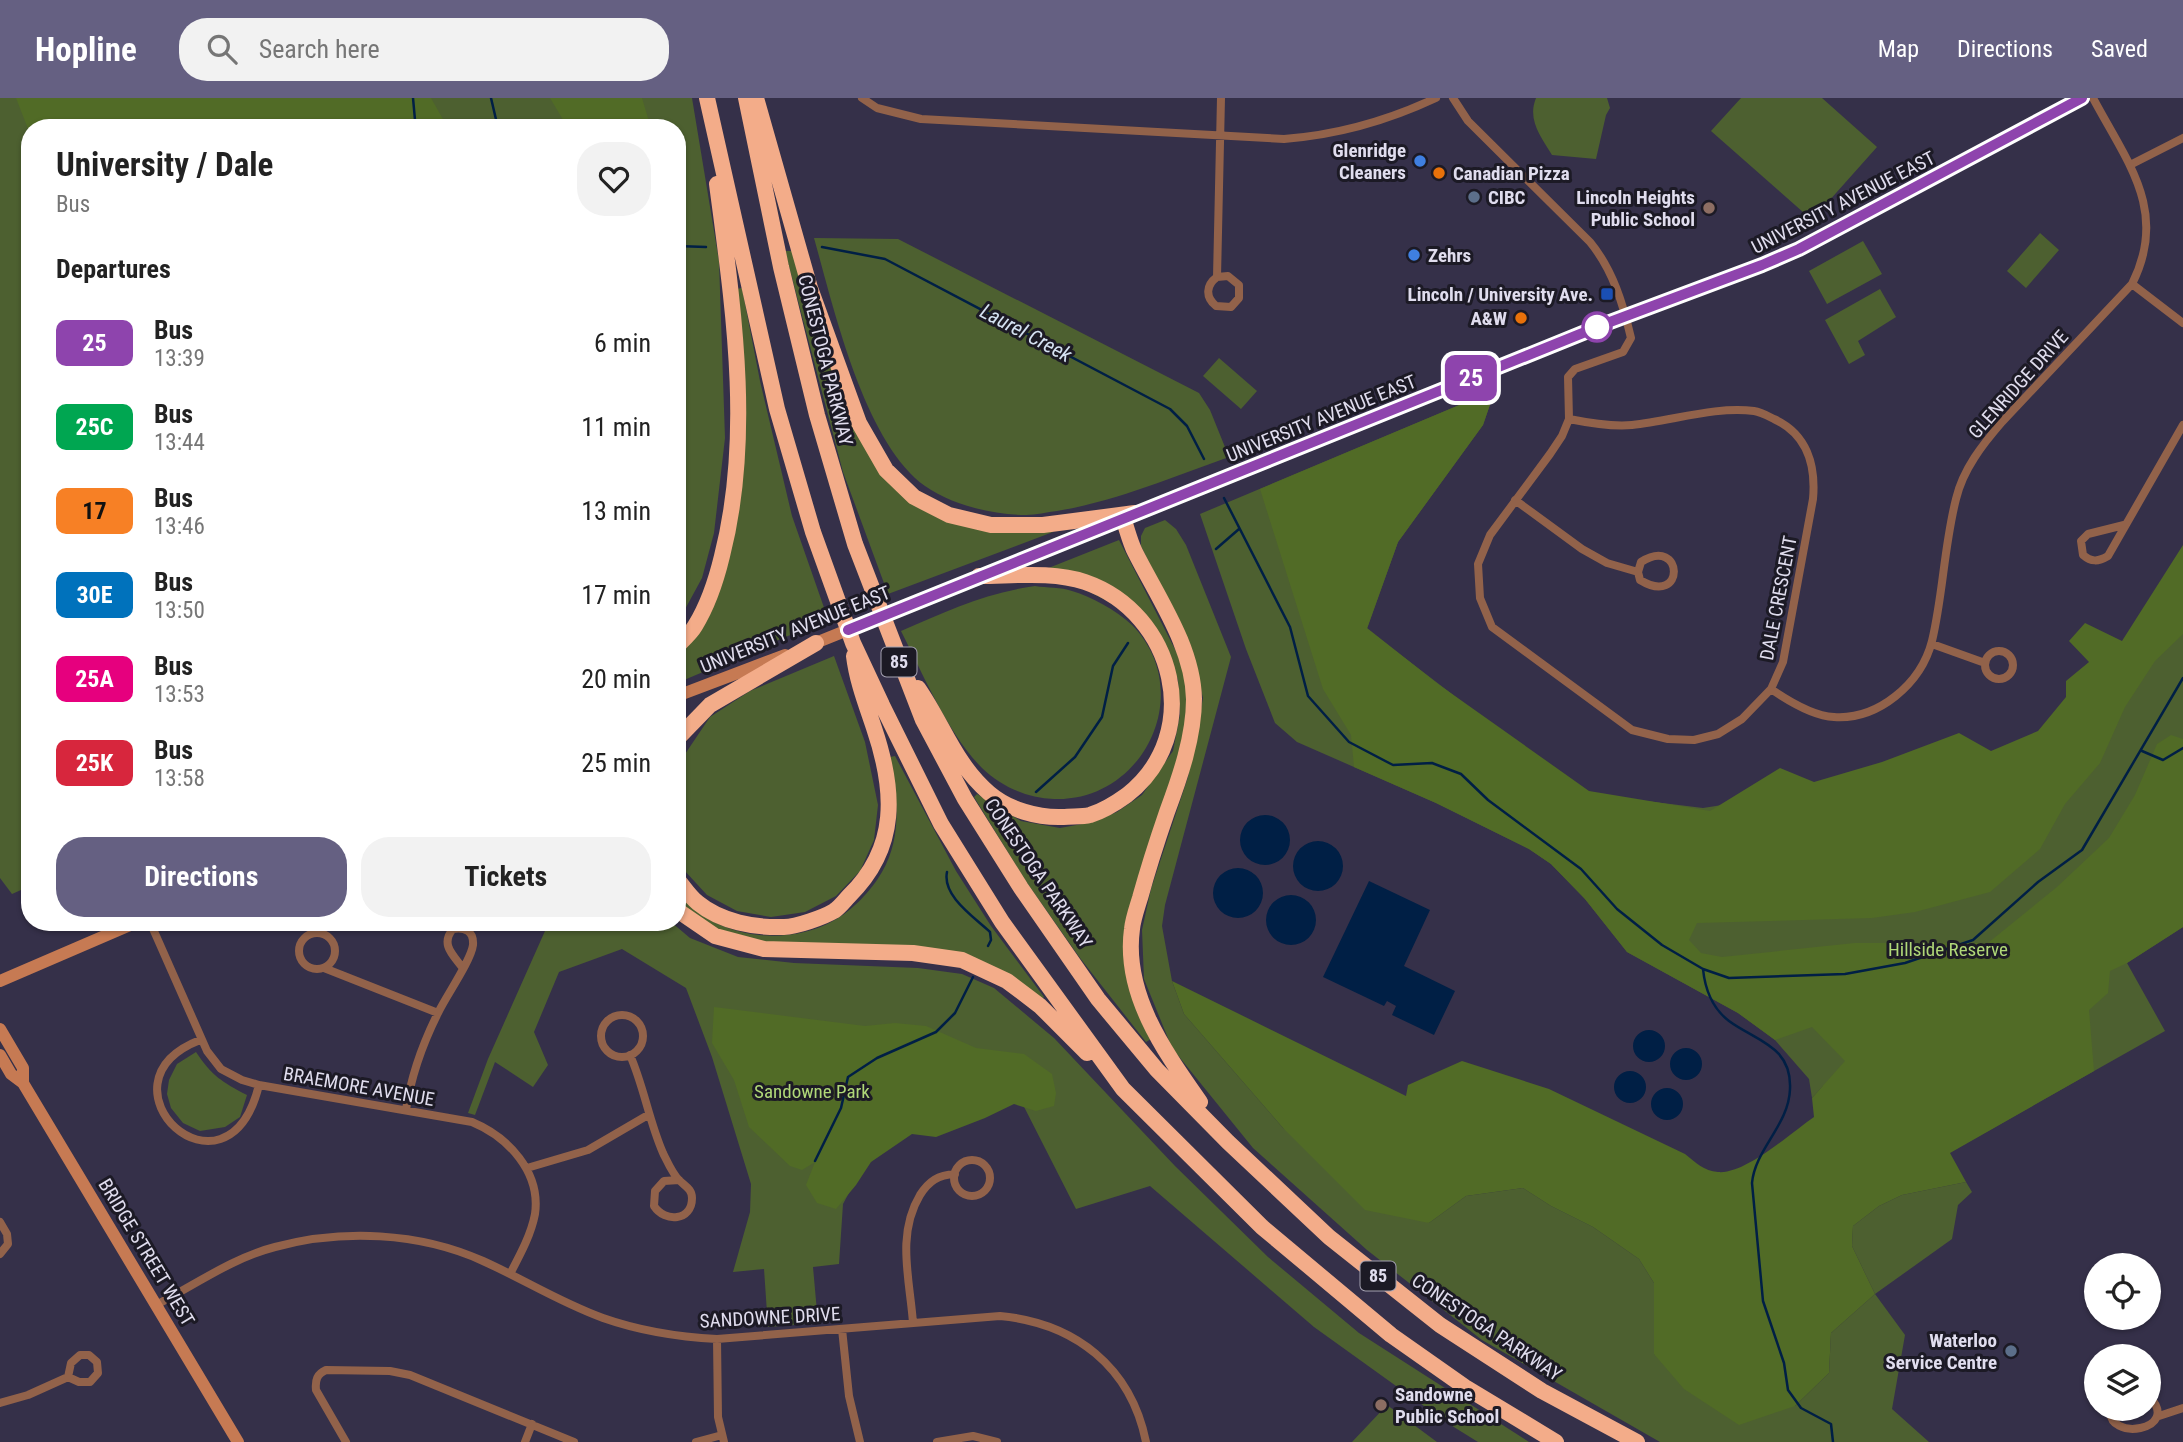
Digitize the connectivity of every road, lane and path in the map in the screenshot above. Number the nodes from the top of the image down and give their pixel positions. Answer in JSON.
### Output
{"nodes":[{"id":1,"x":707,"y":98,"type":"edge"},
{"id":2,"x":746,"y":98,"type":"edge"},
{"id":3,"x":756,"y":98,"type":"edge"},
{"id":4,"x":862,"y":98,"type":"edge"},
{"id":5,"x":1221,"y":98,"type":"edge"},
{"id":6,"x":1436,"y":98,"type":"edge"},
{"id":7,"x":1453,"y":98,"type":"edge"},
{"id":8,"x":2082,"y":98,"type":"edge"},
{"id":9,"x":2094,"y":98,"type":"edge"},
{"id":10,"x":1219,"y":137,"type":"junction"},
{"id":11,"x":2183,"y":138,"type":"edge"},
{"id":12,"x":2130,"y":165,"type":"junction"},
{"id":13,"x":1217,"y":277,"type":"junction"},
{"id":14,"x":2132,"y":284,"type":"junction"},
{"id":15,"x":1624,"y":317,"type":"junction"},
{"id":16,"x":2183,"y":323,"type":"edge"},
{"id":17,"x":1569,"y":419,"type":"junction"},
{"id":18,"x":2183,"y":425,"type":"edge"},
{"id":19,"x":1515,"y":500,"type":"junction"},
{"id":20,"x":1129,"y":515,"type":"junction"},
{"id":21,"x":2124,"y":526,"type":"junction"},
{"id":22,"x":1638,"y":572,"type":"junction"},
{"id":23,"x":979,"y":576,"type":"junction"},
{"id":24,"x":686,"y":636,"type":"edge"},
{"id":25,"x":816,"y":643,"type":"junction"},
{"id":26,"x":853,"y":643,"type":"junction"},
{"id":27,"x":1931,"y":643,"type":"junction"},
{"id":28,"x":899,"y":661,"type":"junction"},
{"id":29,"x":1985,"y":663,"type":"dead end"},
{"id":30,"x":1770,"y":689,"type":"junction"},
{"id":31,"x":686,"y":693,"type":"edge"},
{"id":32,"x":686,"y":730,"type":"edge"},
{"id":33,"x":686,"y":890,"type":"edge"},
{"id":34,"x":686,"y":916,"type":"edge"},
{"id":35,"x":116,"y":931,"type":"edge"},
{"id":36,"x":154,"y":931,"type":"edge"},
{"id":37,"x":452,"y":931,"type":"edge"},
{"id":38,"x":469,"y":931,"type":"edge"},
{"id":39,"x":462,"y":967,"type":"junction"},
{"id":40,"x":324,"y":968,"type":"junction"},
{"id":41,"x":0,"y":981,"type":"edge"},
{"id":42,"x":438,"y":1013,"type":"junction"},
{"id":43,"x":0,"y":1029,"type":"edge"},
{"id":44,"x":200,"y":1040,"type":"junction"},
{"id":45,"x":0,"y":1055,"type":"edge"},
{"id":46,"x":630,"y":1055,"type":"junction"},
{"id":47,"x":23,"y":1083,"type":"junction"},
{"id":48,"x":259,"y":1085,"type":"junction"},
{"id":49,"x":1123,"y":1090,"type":"junction"},
{"id":50,"x":406,"y":1110,"type":"junction"},
{"id":51,"x":649,"y":1115,"type":"junction"},
{"id":52,"x":1228,"y":1142,"type":"junction"},
{"id":53,"x":527,"y":1168,"type":"junction"},
{"id":54,"x":955,"y":1174,"type":"junction"},
{"id":55,"x":679,"y":1181,"type":"junction"},
{"id":56,"x":0,"y":1222,"type":"edge"},
{"id":57,"x":0,"y":1254,"type":"edge"},
{"id":58,"x":510,"y":1275,"type":"junction"},
{"id":59,"x":156,"y":1305,"type":"junction"},
{"id":60,"x":913,"y":1323,"type":"junction"},
{"id":61,"x":842,"y":1329,"type":"junction"},
{"id":62,"x":717,"y":1339,"type":"junction"},
{"id":63,"x":68,"y":1377,"type":"dead end"},
{"id":64,"x":0,"y":1403,"type":"edge"},
{"id":65,"x":2183,"y":1408,"type":"edge"},
{"id":66,"x":2161,"y":1415,"type":"edge"},
{"id":67,"x":2111,"y":1421,"type":"edge"},
{"id":68,"x":2157,"y":1421,"type":"edge"},
{"id":69,"x":532,"y":1424,"type":"junction"},
{"id":70,"x":2153,"y":1433,"type":"dead end"},
{"id":71,"x":723,"y":1439,"type":"edge"},
{"id":72,"x":2127,"y":1439,"type":"dead end"},
{"id":73,"x":238,"y":1442,"type":"edge"},
{"id":74,"x":346,"y":1442,"type":"edge"},
{"id":75,"x":525,"y":1442,"type":"edge"},
{"id":76,"x":574,"y":1442,"type":"edge"},
{"id":77,"x":696,"y":1442,"type":"edge"},
{"id":78,"x":860,"y":1442,"type":"edge"},
{"id":79,"x":937,"y":1442,"type":"edge"},
{"id":80,"x":997,"y":1442,"type":"edge"},
{"id":81,"x":1146,"y":1442,"type":"edge"},
{"id":82,"x":1556,"y":1442,"type":"edge"},
{"id":83,"x":1637,"y":1442,"type":"edge"}],
"edges":[{"from":1,"to":24,"type":"highway"},
{"from":1,"to":26,"type":"highway","number":"85"},
{"from":2,"to":28,"type":"highway","name":"CONESTOGA PARKWAY","number":"85"},
{"from":3,"to":20,"type":"highway"},
{"from":4,"to":10,"type":"street"},
{"from":5,"to":10,"type":"street"},
{"from":6,"to":10,"type":"street"},
{"from":7,"to":15,"type":"street"},
{"from":8,"to":15,"type":"main road","name":"UNIVERSITY AVENUE EAST"},
{"from":9,"to":12,"type":"street","name":"GLENRIDGE DRIVE"},
{"from":10,"to":13,"type":"street"},
{"from":11,"to":12,"type":"street"},
{"from":12,"to":14,"type":"street","name":"GLENRIDGE DRIVE"},
{"from":13,"to":13,"type":"street"},
{"from":14,"to":16,"type":"street"},
{"from":14,"to":27,"type":"street","name":"GLENRIDGE DRIVE"},
{"from":15,"to":17,"type":"street","name":"DALE CRESCENT"},
{"from":15,"to":20,"type":"main road","name":"UNIVERSITY AVENUE EAST"},
{"from":17,"to":19,"type":"street","name":"DALE CRESCENT"},
{"from":17,"to":30,"type":"street","name":"DALE CRESCENT"},
{"from":18,"to":21,"type":"street"},
{"from":19,"to":22,"type":"street"},
{"from":19,"to":30,"type":"street","name":"DALE CRESCENT"},
{"from":20,"to":23,"type":"main road","name":"UNIVERSITY AVENUE EAST"},
{"from":20,"to":52,"type":"highway"},
{"from":21,"to":21,"type":"street"},
{"from":22,"to":22,"type":"street"},
{"from":23,"to":25,"type":"main road","name":"UNIVERSITY AVENUE EAST"},
{"from":23,"to":28,"type":"highway"},
{"from":25,"to":31,"type":"main road","name":"UNIVERSITY AVENUE EAST"},
{"from":25,"to":32,"type":"highway"},
{"from":26,"to":33,"type":"highway"},
{"from":26,"to":49,"type":"highway","number":"85"},
{"from":27,"to":29,"type":"street"},
{"from":27,"to":30,"type":"street","name":"GLENRIDGE DRIVE"},
{"from":28,"to":52,"type":"highway","name":"CONESTOGA PARKWAY","number":"85"},
{"from":34,"to":49,"type":"highway"},
{"from":35,"to":41,"type":"main road"},
{"from":36,"to":44,"type":"street","name":"BRAEMORE AVENUE"},
{"from":37,"to":39,"type":"street"},
{"from":38,"to":39,"type":"street"},
{"from":39,"to":42,"type":"street"},
{"from":40,"to":40,"type":"street"},
{"from":40,"to":42,"type":"street"},
{"from":42,"to":50,"type":"street"},
{"from":43,"to":47,"type":"main road","name":"BRIDGE STREET WEST"},
{"from":44,"to":48,"type":"street","name":"BRAEMORE AVENUE"},
{"from":44,"to":48,"type":"street"},
{"from":45,"to":47,"type":"main road","name":"BRIDGE STREET WEST"},
{"from":46,"to":46,"type":"street"},
{"from":46,"to":51,"type":"street"},
{"from":47,"to":59,"type":"main road","name":"BRIDGE STREET WEST"},
{"from":48,"to":50,"type":"street","name":"BRAEMORE AVENUE"},
{"from":49,"to":82,"type":"highway","number":"85"},
{"from":50,"to":53,"type":"street","name":"BRAEMORE AVENUE"},
{"from":51,"to":53,"type":"street"},
{"from":51,"to":55,"type":"street"},
{"from":52,"to":83,"type":"highway","name":"CONESTOGA PARKWAY","number":"85"},
{"from":53,"to":58,"type":"street","name":"BRAEMORE AVENUE"},
{"from":54,"to":54,"type":"street"},
{"from":54,"to":60,"type":"street"},
{"from":55,"to":55,"type":"street"},
{"from":56,"to":57,"type":"street"},
{"from":58,"to":59,"type":"street","name":"SANDOWNE DRIVE"},
{"from":58,"to":62,"type":"street","name":"SANDOWNE DRIVE"},
{"from":59,"to":73,"type":"main road","name":"BRIDGE STREET WEST"},
{"from":60,"to":61,"type":"street","name":"SANDOWNE DRIVE"},
{"from":60,"to":81,"type":"street","name":"SANDOWNE DRIVE"},
{"from":61,"to":62,"type":"street","name":"SANDOWNE DRIVE"},
{"from":61,"to":78,"type":"street"},
{"from":62,"to":71,"type":"street"},
{"from":63,"to":64,"type":"street"},
{"from":65,"to":66,"type":"street"},
{"from":67,"to":72,"type":"street"},
{"from":68,"to":70,"type":"street"},
{"from":69,"to":74,"type":"street"},
{"from":69,"to":75,"type":"street"},
{"from":69,"to":76,"type":"street"},
{"from":71,"to":77,"type":"street"},
{"from":79,"to":80,"type":"street"}]}
